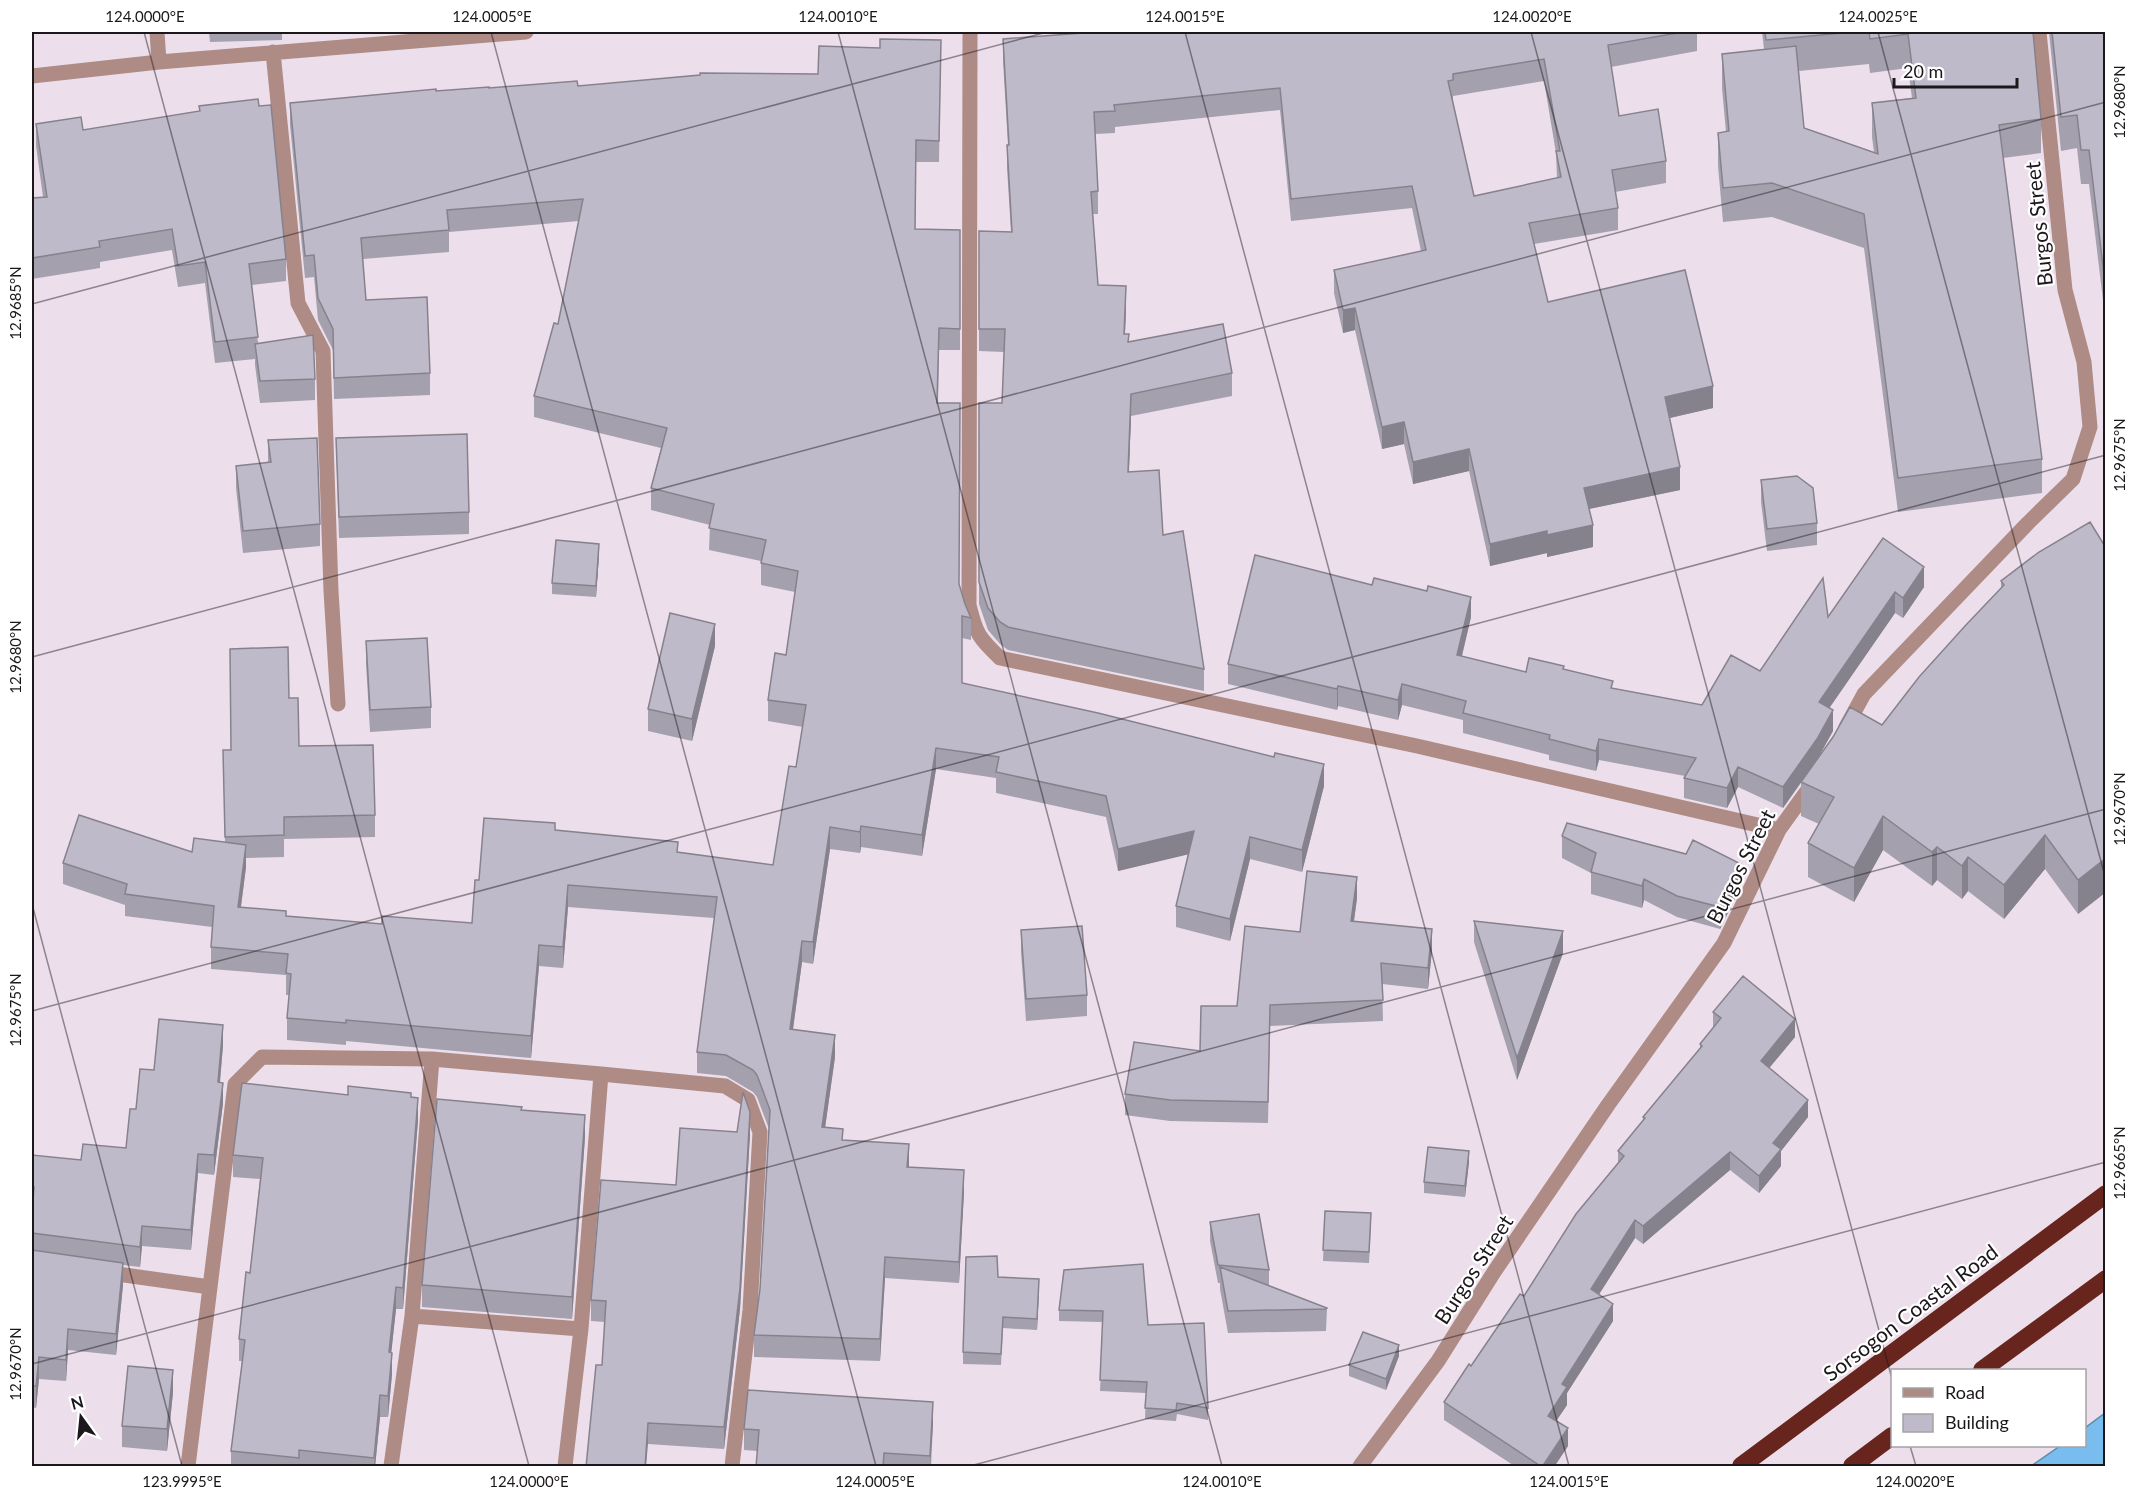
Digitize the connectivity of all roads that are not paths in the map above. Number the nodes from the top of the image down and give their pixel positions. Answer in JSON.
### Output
{"nodes":[{"id":1,"x":157,"y":32,"type":"edge"},
{"id":2,"x":526,"y":32,"type":"edge"},
{"id":3,"x":970,"y":32,"type":"edge"},
{"id":4,"x":2040,"y":32,"type":"edge"},
{"id":5,"x":273,"y":52,"type":"junction"},
{"id":6,"x":159,"y":62,"type":"junction"},
{"id":7,"x":32,"y":75,"type":"edge"},
{"id":8,"x":338,"y":704,"type":"dead end"},
{"id":9,"x":1836,"y":745,"type":"edge"},
{"id":10,"x":1818,"y":774,"type":"edge"},
{"id":11,"x":1779,"y":830,"type":"junction"},
{"id":12,"x":432,"y":1059,"type":"junction"},
{"id":13,"x":601,"y":1074,"type":"junction"},
{"id":14,"x":2106,"y":1194,"type":"edge"},
{"id":15,"x":87,"y":1270,"type":"edge"},
{"id":16,"x":2106,"y":1279,"type":"edge"},
{"id":17,"x":210,"y":1287,"type":"junction"},
{"id":18,"x":412,"y":1316,"type":"junction"},
{"id":19,"x":581,"y":1329,"type":"junction"},
{"id":20,"x":1985,"y":1369,"type":"edge"},
{"id":21,"x":1891,"y":1438,"type":"edge"},
{"id":22,"x":188,"y":1467,"type":"edge"},
{"id":23,"x":391,"y":1467,"type":"edge"},
{"id":24,"x":565,"y":1467,"type":"edge"},
{"id":25,"x":732,"y":1467,"type":"edge"},
{"id":26,"x":1360,"y":1467,"type":"edge"},
{"id":27,"x":1741,"y":1467,"type":"edge"},
{"id":28,"x":1852,"y":1467,"type":"edge"}],
"edges":[{"from":1,"to":6,"type":"street"},
{"from":2,"to":5,"type":"street"},
{"from":3,"to":11,"type":"street"},
{"from":4,"to":9,"type":"street","name":"Burgos Street"},
{"from":5,"to":6,"type":"street"},
{"from":5,"to":8,"type":"street"},
{"from":6,"to":7,"type":"street"},
{"from":10,"to":11,"type":"street","name":"Burgos Street"},
{"from":11,"to":26,"type":"street","name":"Burgos Street"},
{"from":12,"to":13,"type":"street"},
{"from":12,"to":17,"type":"street"},
{"from":12,"to":18,"type":"street"},
{"from":13,"to":19,"type":"street"},
{"from":13,"to":25,"type":"street"},
{"from":14,"to":27,"type":"highway","name":"Sorsogon Coastal Road"},
{"from":15,"to":17,"type":"street"},
{"from":16,"to":20,"type":"highway"},
{"from":17,"to":22,"type":"street"},
{"from":18,"to":19,"type":"street"},
{"from":18,"to":23,"type":"street"},
{"from":19,"to":24,"type":"street"},
{"from":21,"to":28,"type":"highway"}]}
